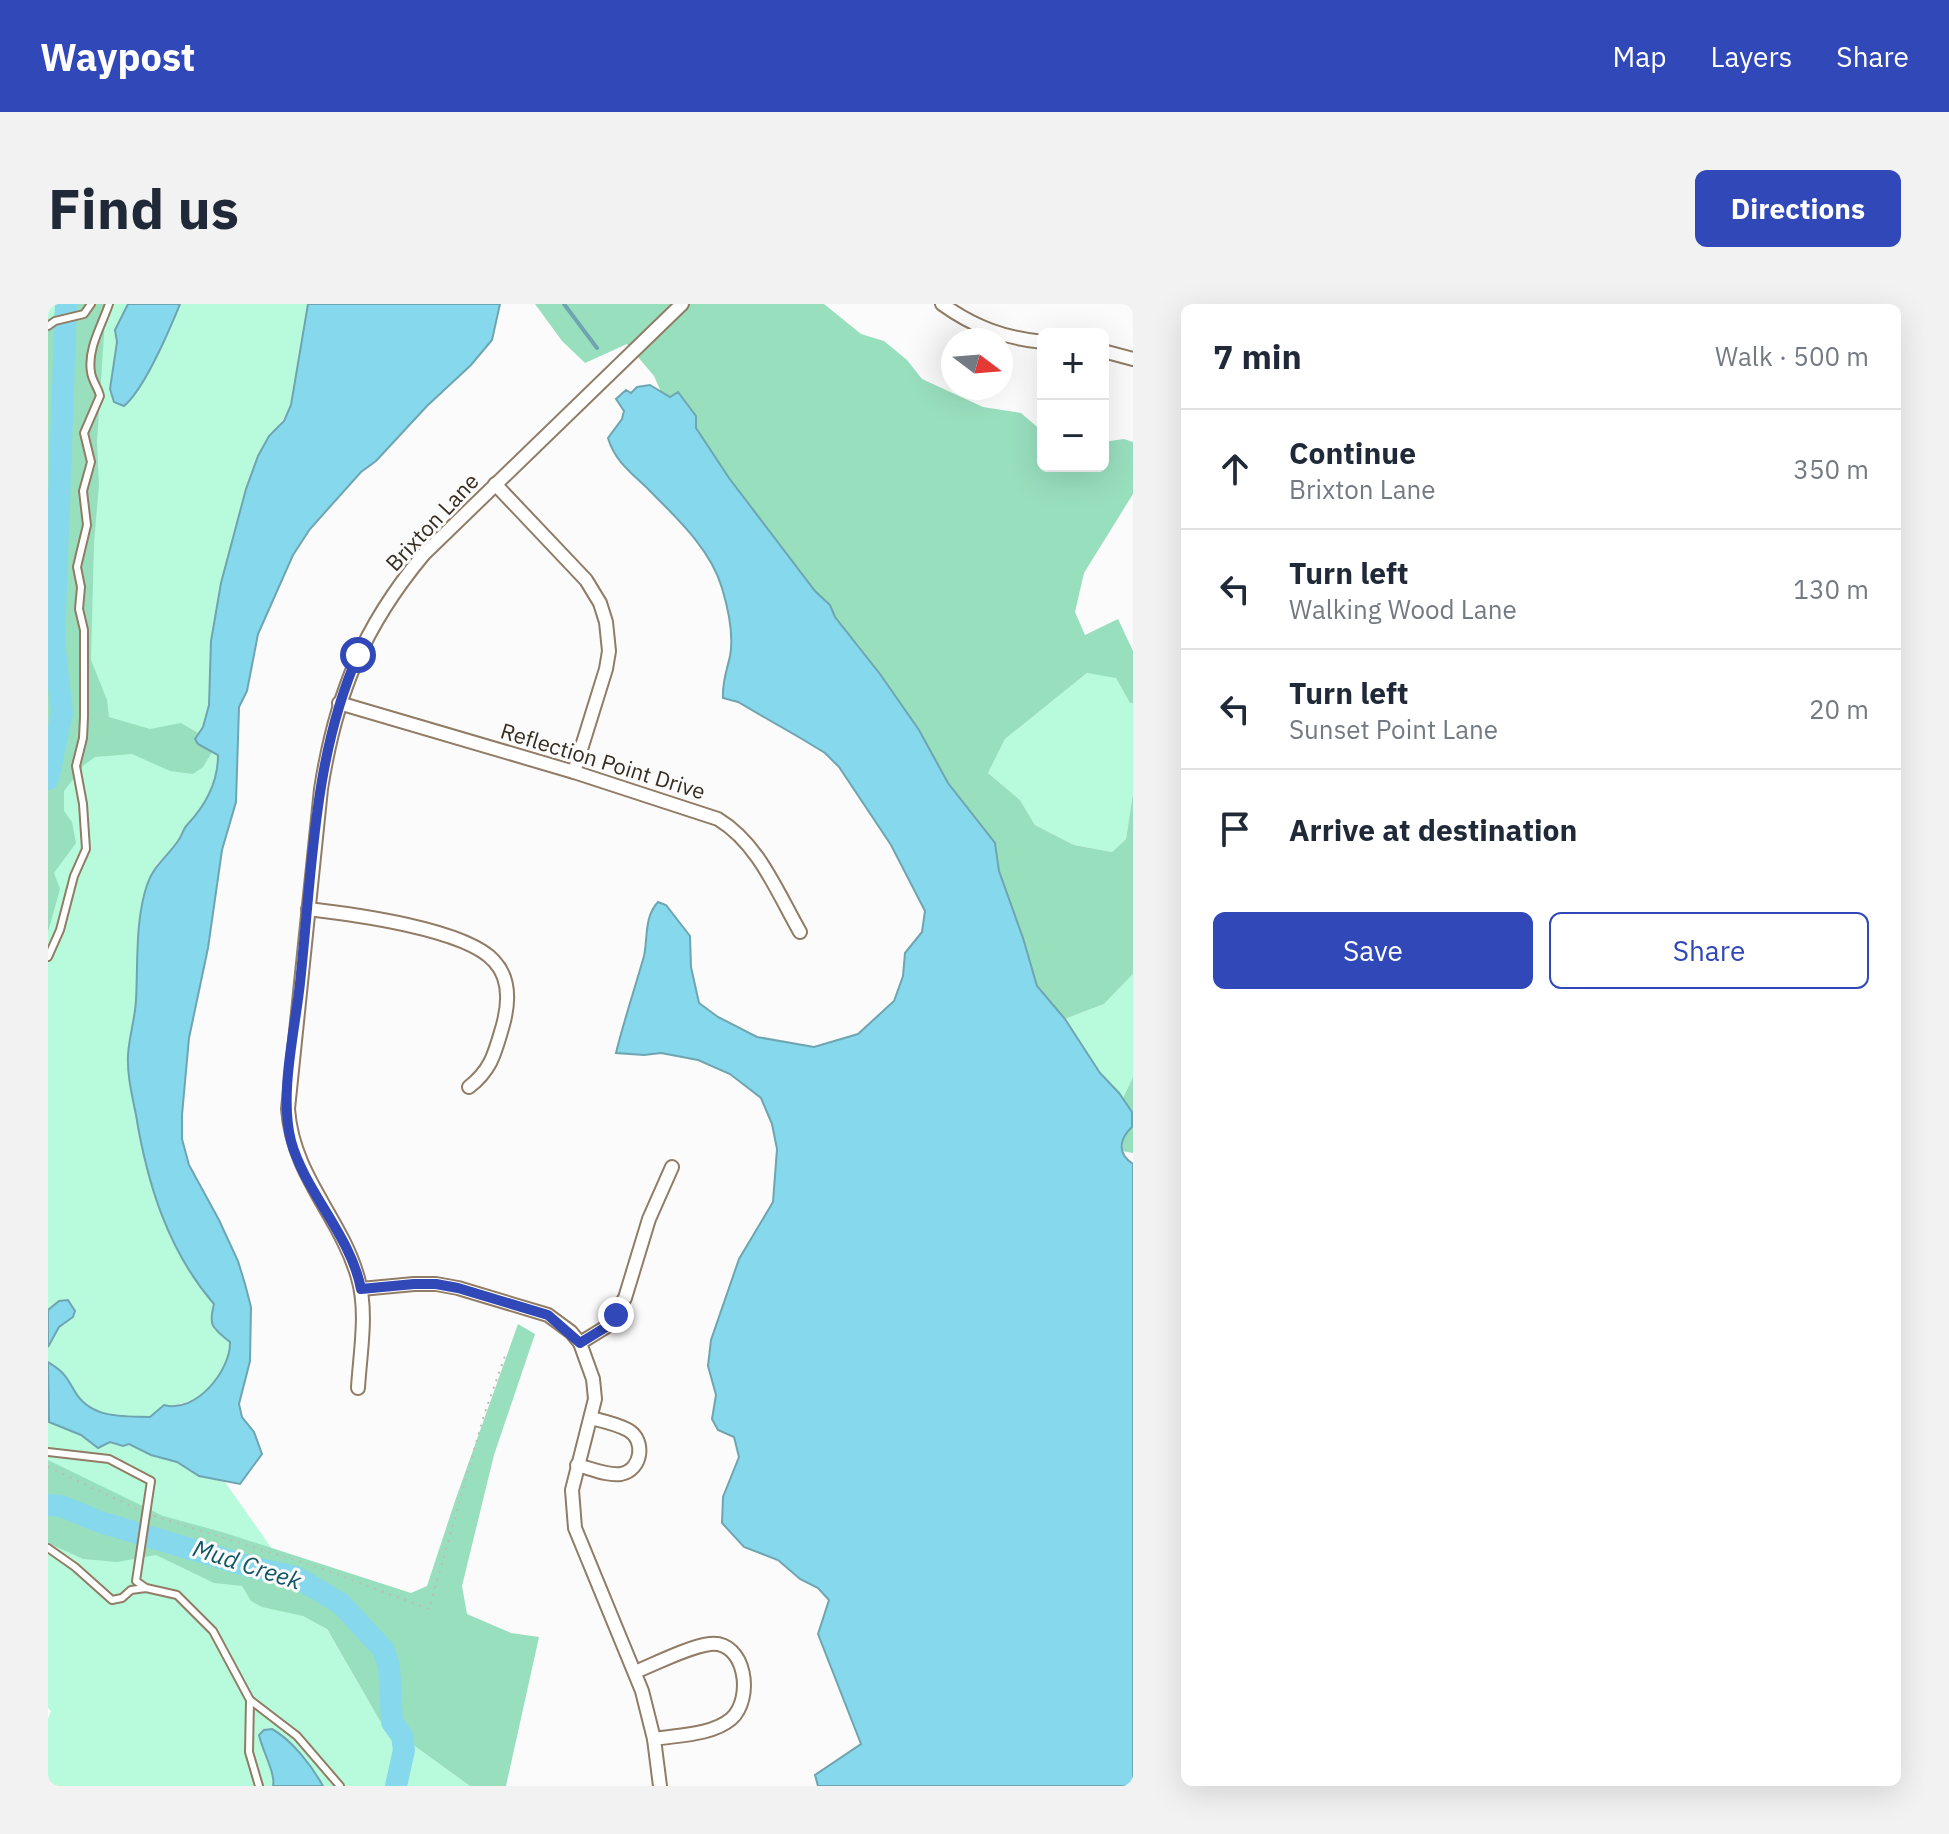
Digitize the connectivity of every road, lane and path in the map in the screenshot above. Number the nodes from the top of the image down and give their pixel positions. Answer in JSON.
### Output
{"nodes":[{"id":1,"x":91,"y":304,"type":"edge"},
{"id":2,"x":109,"y":304,"type":"edge"},
{"id":3,"x":682,"y":304,"type":"edge"},
{"id":4,"x":942,"y":304,"type":"edge"},
{"id":5,"x":51,"y":323,"type":"edge"},
{"id":6,"x":1037,"y":341,"type":"edge"},
{"id":7,"x":1109,"y":353,"type":"edge"},
{"id":8,"x":1133,"y":359,"type":"edge"},
{"id":9,"x":495,"y":484,"type":"junction"},
{"id":10,"x":339,"y":703,"type":"junction"},
{"id":11,"x":574,"y":772,"type":"junction"},
{"id":12,"x":308,"y":909,"type":"junction"},
{"id":13,"x":800,"y":932,"type":"dead end"},
{"id":14,"x":48,"y":957,"type":"edge"},
{"id":15,"x":469,"y":1087,"type":"dead end"},
{"id":16,"x":672,"y":1167,"type":"dead end"},
{"id":17,"x":361,"y":1289,"type":"junction"},
{"id":18,"x":580,"y":1343,"type":"junction"},
{"id":19,"x":505,"y":1356,"type":"dead end"},
{"id":20,"x":358,"y":1388,"type":"dead end"},
{"id":21,"x":591,"y":1418,"type":"junction"},
{"id":22,"x":48,"y":1452,"type":"edge"},
{"id":23,"x":577,"y":1465,"type":"junction"},
{"id":24,"x":48,"y":1467,"type":"edge"},
{"id":25,"x":147,"y":1517,"type":"junction"},
{"id":26,"x":48,"y":1548,"type":"edge"},
{"id":27,"x":136,"y":1581,"type":"junction"},
{"id":28,"x":146,"y":1588,"type":"junction"},
{"id":29,"x":131,"y":1590,"type":"junction"},
{"id":30,"x":635,"y":1672,"type":"junction"},
{"id":31,"x":250,"y":1700,"type":"junction"},
{"id":32,"x":263,"y":1709,"type":"junction"},
{"id":33,"x":249,"y":1721,"type":"junction"},
{"id":34,"x":654,"y":1739,"type":"junction"},
{"id":35,"x":259,"y":1786,"type":"edge"},
{"id":36,"x":340,"y":1786,"type":"edge"},
{"id":37,"x":660,"y":1786,"type":"edge"}],
"edges":[{"from":1,"to":5,"type":"lane"},
{"from":2,"to":14,"type":"lane"},
{"from":3,"to":9,"type":"street","name":"Brixton Lane"},
{"from":4,"to":6,"type":"street"},
{"from":7,"to":8,"type":"street"},
{"from":9,"to":10,"type":"street","name":"Brixton Lane"},
{"from":9,"to":11,"type":"street"},
{"from":10,"to":11,"type":"street","name":"Reflection Point Drive"},
{"from":10,"to":12,"type":"street","name":"Brixton Lane"},
{"from":11,"to":13,"type":"street","name":"Reflection Point Drive"},
{"from":12,"to":15,"type":"street"},
{"from":12,"to":17,"type":"street","name":"Brixton Lane"},
{"from":16,"to":18,"type":"street"},
{"from":17,"to":18,"type":"street"},
{"from":17,"to":20,"type":"street","name":"Brixton Lane"},
{"from":18,"to":21,"type":"street"},
{"from":19,"to":25,"type":"path"},
{"from":21,"to":23,"type":"street"},
{"from":21,"to":23,"type":"street"},
{"from":22,"to":25,"type":"lane"},
{"from":23,"to":30,"type":"street"},
{"from":24,"to":25,"type":"path"},
{"from":25,"to":27,"type":"lane"},
{"from":26,"to":29,"type":"lane"},
{"from":27,"to":28,"type":"lane"},
{"from":27,"to":29,"type":"lane"},
{"from":28,"to":29,"type":"lane"},
{"from":28,"to":31,"type":"lane"},
{"from":30,"to":34,"type":"street"},
{"from":30,"to":34,"type":"street"},
{"from":31,"to":32,"type":"lane"},
{"from":31,"to":33,"type":"lane"},
{"from":32,"to":33,"type":"lane"},
{"from":32,"to":36,"type":"lane"},
{"from":33,"to":35,"type":"lane"},
{"from":34,"to":37,"type":"street"}]}
